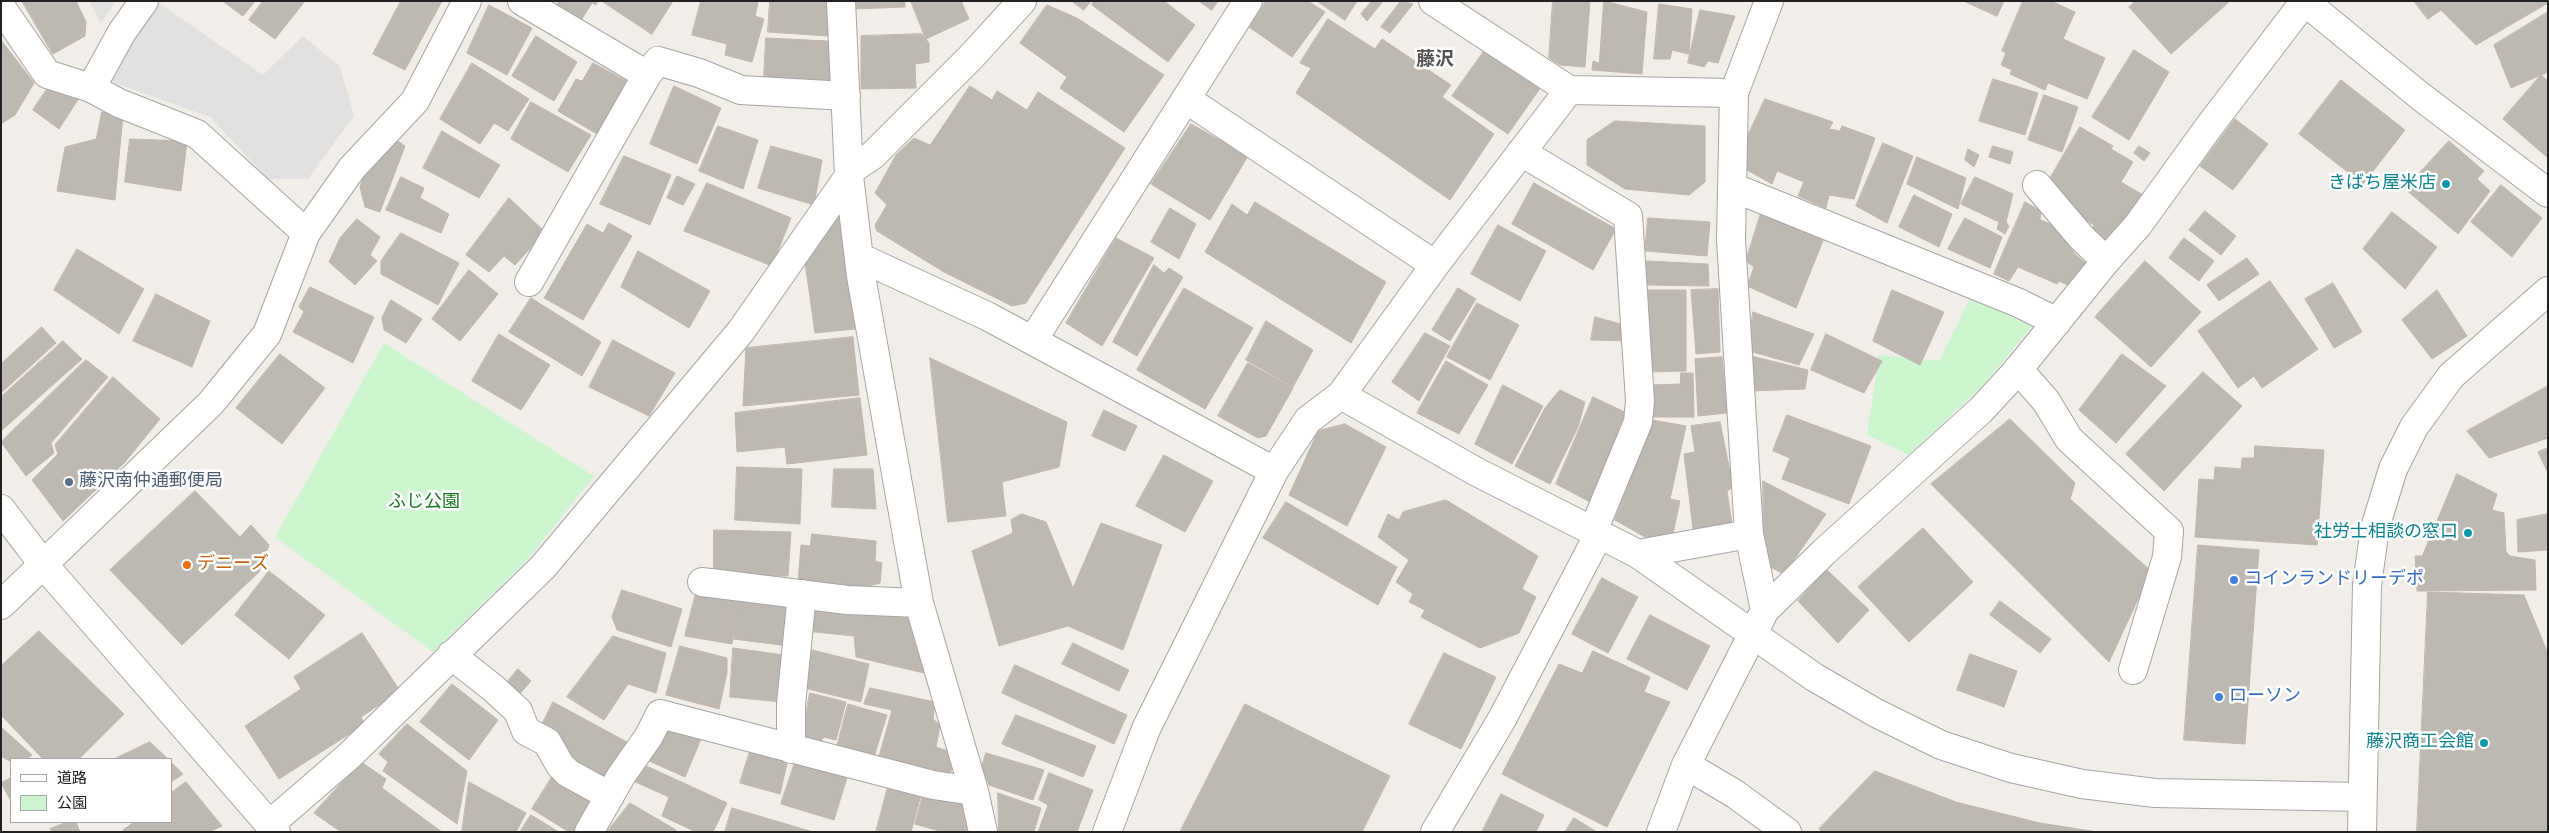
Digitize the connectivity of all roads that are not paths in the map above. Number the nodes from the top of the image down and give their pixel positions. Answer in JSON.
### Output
{"nodes":[{"id":1,"x":144,"y":1,"type":"edge"},
{"id":2,"x":467,"y":1,"type":"edge"},
{"id":3,"x":522,"y":1,"type":"edge"},
{"id":4,"x":841,"y":1,"type":"edge"},
{"id":5,"x":1022,"y":1,"type":"edge"},
{"id":6,"x":1248,"y":1,"type":"edge"},
{"id":7,"x":1433,"y":1,"type":"edge"},
{"id":8,"x":1769,"y":1,"type":"edge"},
{"id":9,"x":2304,"y":1,"type":"edge"},
{"id":10,"x":1,"y":7,"type":"edge"},
{"id":11,"x":647,"y":75,"type":"junction"},
{"id":12,"x":91,"y":88,"type":"junction"},
{"id":13,"x":1569,"y":90,"type":"junction"},
{"id":14,"x":1734,"y":93,"type":"junction"},
{"id":15,"x":846,"y":96,"type":"junction"},
{"id":16,"x":1186,"y":99,"type":"junction"},
{"id":17,"x":1521,"y":152,"type":"junction"},
{"id":18,"x":850,"y":174,"type":"junction"},
{"id":19,"x":2037,"y":185,"type":"dead end"},
{"id":20,"x":1732,"y":188,"type":"junction"},
{"id":21,"x":2548,"y":193,"type":"edge"},
{"id":22,"x":306,"y":232,"type":"junction"},
{"id":23,"x":2106,"y":262,"type":"junction"},
{"id":24,"x":1435,"y":265,"type":"junction"},
{"id":25,"x":860,"y":267,"type":"junction"},
{"id":26,"x":529,"y":282,"type":"dead end"},
{"id":27,"x":2548,"y":291,"type":"edge"},
{"id":28,"x":2057,"y":322,"type":"junction"},
{"id":29,"x":1033,"y":340,"type":"junction"},
{"id":30,"x":2018,"y":369,"type":"junction"},
{"id":31,"x":1341,"y":395,"type":"junction"},
{"id":32,"x":1274,"y":471,"type":"junction"},
{"id":33,"x":1,"y":509,"type":"edge"},
{"id":34,"x":1596,"y":533,"type":"junction"},
{"id":35,"x":1749,"y":534,"type":"junction"},
{"id":36,"x":1638,"y":554,"type":"junction"},
{"id":37,"x":43,"y":564,"type":"junction"},
{"id":38,"x":702,"y":582,"type":"dead end"},
{"id":39,"x":802,"y":594,"type":"junction"},
{"id":40,"x":919,"y":603,"type":"junction"},
{"id":41,"x":1,"y":605,"type":"edge"},
{"id":42,"x":1759,"y":621,"type":"junction"},
{"id":43,"x":451,"y":655,"type":"junction"},
{"id":44,"x":2133,"y":670,"type":"dead end"},
{"id":45,"x":791,"y":749,"type":"junction"},
{"id":46,"x":1686,"y":765,"type":"junction"},
{"id":47,"x":974,"y":791,"type":"junction"},
{"id":48,"x":610,"y":796,"type":"junction"},
{"id":49,"x":2362,"y":797,"type":"junction"},
{"id":50,"x":273,"y":828,"type":"edge"},
{"id":51,"x":588,"y":832,"type":"edge"},
{"id":52,"x":983,"y":832,"type":"edge"},
{"id":53,"x":1107,"y":832,"type":"edge"},
{"id":54,"x":1435,"y":832,"type":"edge"},
{"id":55,"x":1661,"y":832,"type":"edge"},
{"id":56,"x":1787,"y":832,"type":"edge"},
{"id":57,"x":2362,"y":832,"type":"edge"}],
"edges":[{"from":1,"to":12,"type":"street"},
{"from":2,"to":22,"type":"street"},
{"from":3,"to":11,"type":"street"},
{"from":4,"to":15,"type":"street"},
{"from":5,"to":18,"type":"street"},
{"from":6,"to":16,"type":"street"},
{"from":7,"to":13,"type":"street"},
{"from":8,"to":14,"type":"street"},
{"from":9,"to":21,"type":"street"},
{"from":9,"to":23,"type":"street"},
{"from":10,"to":12,"type":"street"},
{"from":11,"to":15,"type":"street"},
{"from":11,"to":26,"type":"street"},
{"from":12,"to":22,"type":"street"},
{"from":13,"to":14,"type":"street"},
{"from":13,"to":17,"type":"street"},
{"from":14,"to":20,"type":"street"},
{"from":15,"to":18,"type":"street"},
{"from":16,"to":24,"type":"street"},
{"from":16,"to":29,"type":"street"},
{"from":17,"to":24,"type":"street"},
{"from":17,"to":34,"type":"street"},
{"from":18,"to":25,"type":"street"},
{"from":18,"to":43,"type":"street"},
{"from":19,"to":23,"type":"street"},
{"from":20,"to":28,"type":"street"},
{"from":20,"to":35,"type":"street"},
{"from":22,"to":37,"type":"street"},
{"from":23,"to":28,"type":"street"},
{"from":24,"to":31,"type":"street"},
{"from":25,"to":29,"type":"street"},
{"from":25,"to":40,"type":"street"},
{"from":27,"to":49,"type":"street"},
{"from":28,"to":30,"type":"street"},
{"from":29,"to":32,"type":"street"},
{"from":30,"to":42,"type":"street"},
{"from":30,"to":44,"type":"street"},
{"from":31,"to":32,"type":"street"},
{"from":31,"to":34,"type":"street"},
{"from":32,"to":53,"type":"street"},
{"from":33,"to":37,"type":"street"},
{"from":34,"to":36,"type":"street"},
{"from":34,"to":54,"type":"street"},
{"from":35,"to":36,"type":"street"},
{"from":35,"to":42,"type":"street"},
{"from":36,"to":42,"type":"street"},
{"from":37,"to":41,"type":"street"},
{"from":37,"to":50,"type":"street"},
{"from":38,"to":39,"type":"street"},
{"from":39,"to":40,"type":"street"},
{"from":39,"to":45,"type":"street"},
{"from":40,"to":47,"type":"street"},
{"from":42,"to":46,"type":"street"},
{"from":42,"to":49,"type":"street"},
{"from":43,"to":48,"type":"street"},
{"from":43,"to":50,"type":"street"},
{"from":45,"to":47,"type":"street"},
{"from":45,"to":48,"type":"street"},
{"from":46,"to":55,"type":"street"},
{"from":46,"to":56,"type":"street"},
{"from":47,"to":52,"type":"street"},
{"from":48,"to":51,"type":"street"},
{"from":49,"to":57,"type":"street"}]}
